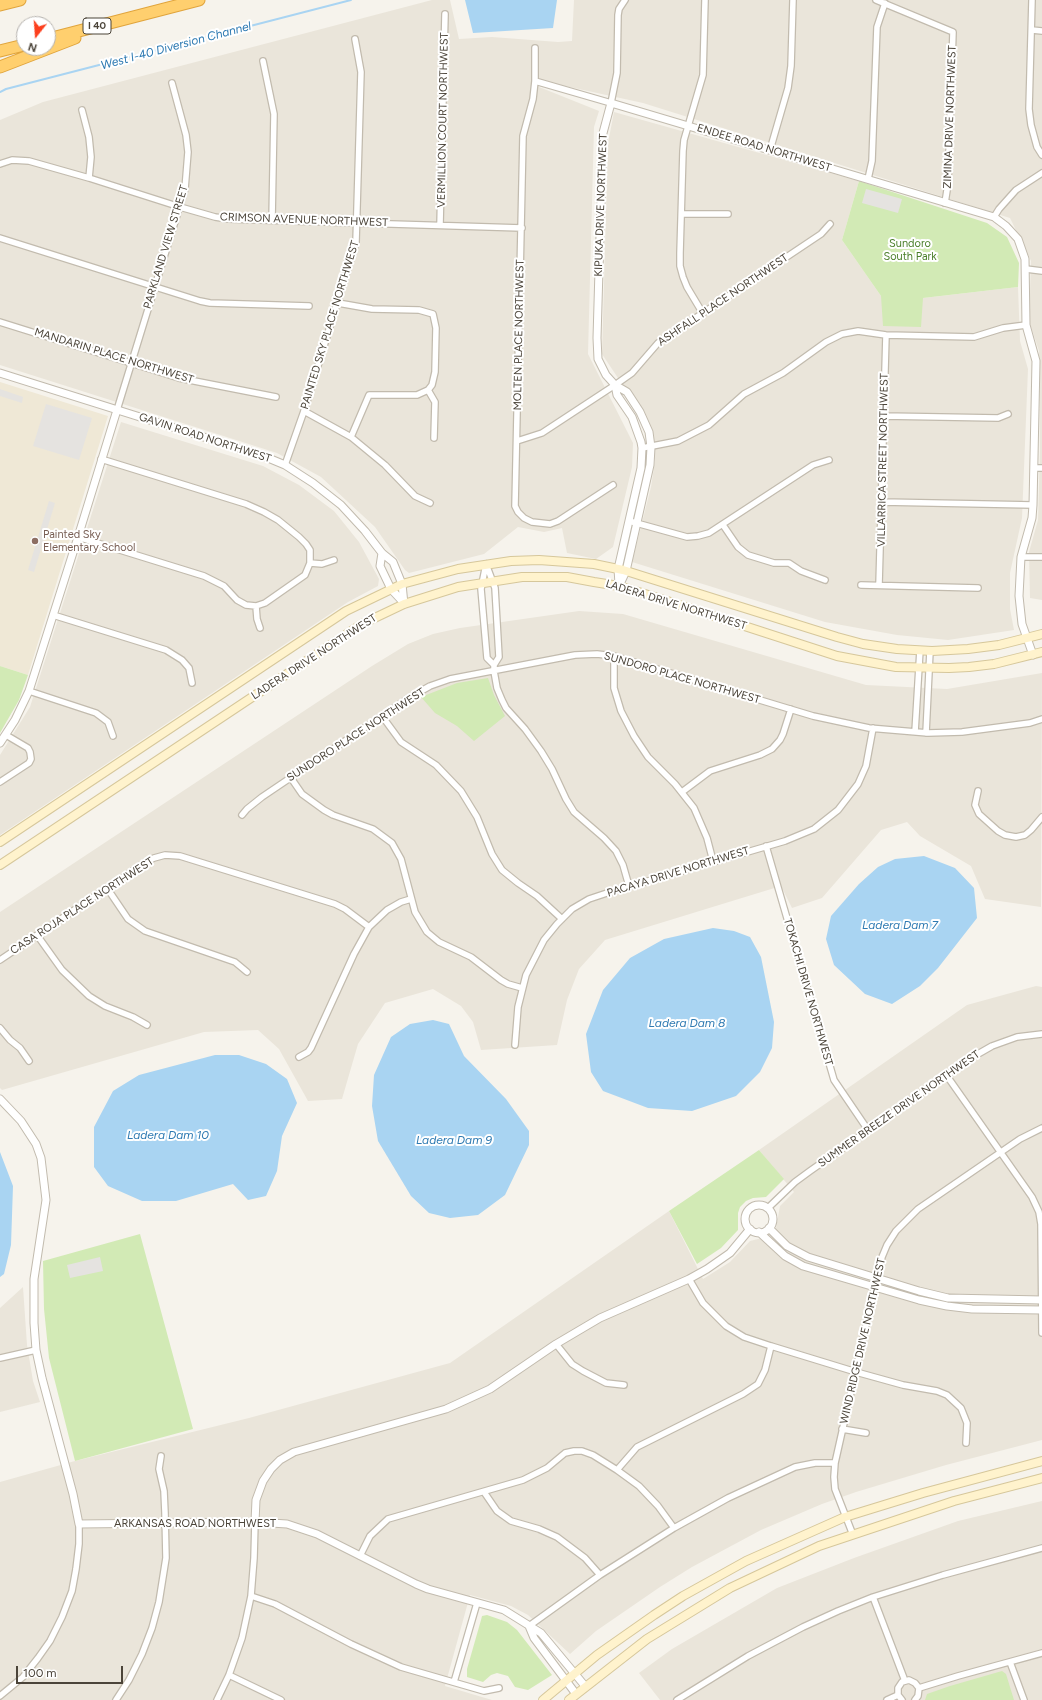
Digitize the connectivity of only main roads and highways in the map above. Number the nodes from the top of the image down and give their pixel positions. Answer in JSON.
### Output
{"nodes":[{"id":1,"x":20,"y":0,"type":"edge"},
{"id":2,"x":199,"y":0,"type":"edge"},
{"id":3,"x":0,"y":5,"type":"edge"},
{"id":4,"x":146,"y":14,"type":"junction"},
{"id":5,"x":56,"y":37,"type":"edge"},
{"id":6,"x":16,"y":47,"type":"edge"},
{"id":7,"x":0,"y":51,"type":"edge"},
{"id":8,"x":0,"y":67,"type":"edge"},
{"id":9,"x":1042,"y":634,"type":"edge"},
{"id":10,"x":1042,"y":652,"type":"edge"},
{"id":11,"x":0,"y":842,"type":"edge"},
{"id":12,"x":1,"y":861,"type":"edge"},
{"id":13,"x":1042,"y":1461,"type":"edge"},
{"id":14,"x":1042,"y":1478,"type":"edge"},
{"id":15,"x":543,"y":1700,"type":"edge"},
{"id":16,"x":569,"y":1700,"type":"edge"}],
"edges":[{"from":1,"to":3,"type":"highway"},
{"from":2,"to":4,"type":"highway","number":"I 40"},
{"from":4,"to":5,"type":"highway","number":"I 40"},
{"from":4,"to":8,"type":"highway"},
{"from":6,"to":7,"type":"highway"},
{"from":9,"to":11,"type":"main road","name":"LADERA DRIVE NORTHWEST"},
{"from":10,"to":12,"type":"main road","name":"LADERA DRIVE NORTHWEST"},
{"from":13,"to":15,"type":"main road"},
{"from":14,"to":16,"type":"main road"}]}
